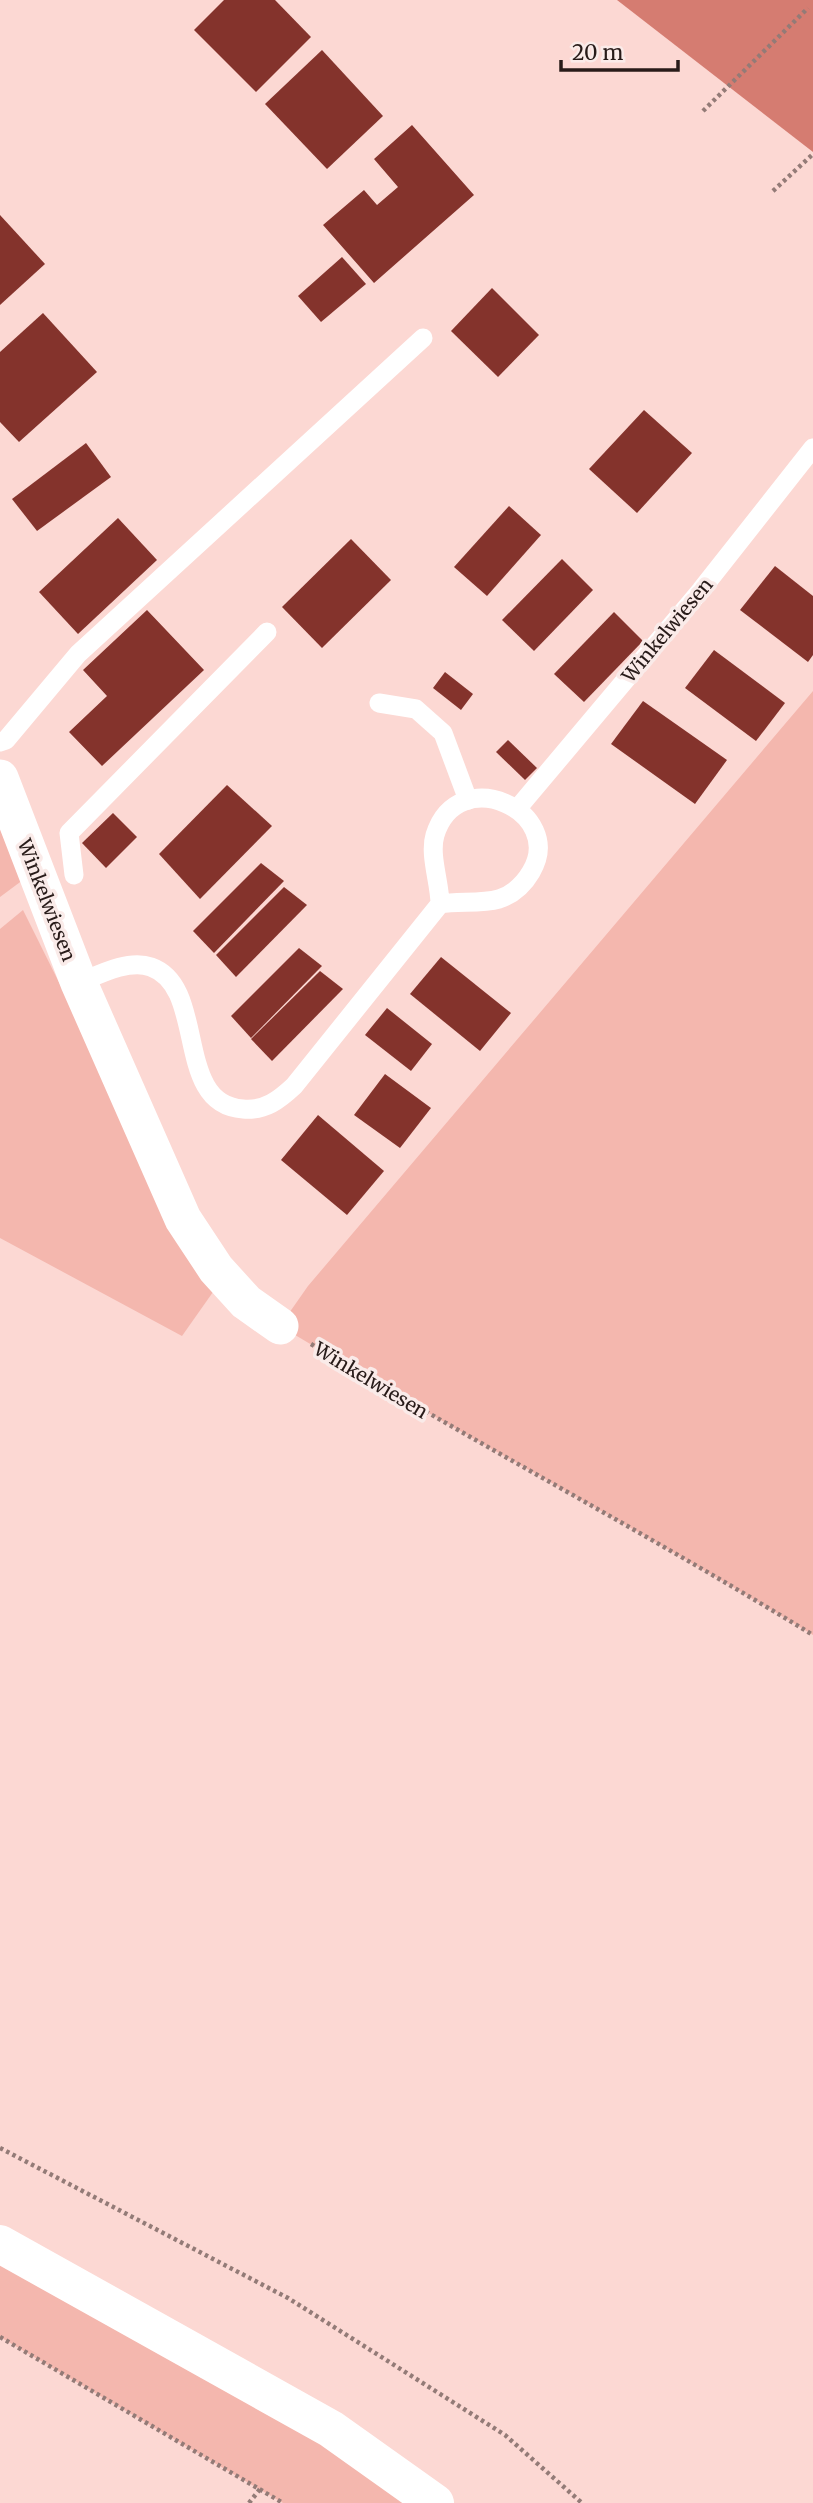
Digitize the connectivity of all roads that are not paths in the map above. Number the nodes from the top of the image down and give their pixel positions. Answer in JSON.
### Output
{"nodes":[{"id":1,"x":423,"y":338,"type":"dead end"},
{"id":2,"x":813,"y":448,"type":"edge"},
{"id":3,"x":267,"y":632,"type":"dead end"},
{"id":4,"x":379,"y":703,"type":"dead end"},
{"id":5,"x":0,"y":742,"type":"edge"},
{"id":6,"x":0,"y":778,"type":"edge"},
{"id":7,"x":468,"y":800,"type":"junction"},
{"id":8,"x":517,"y":809,"type":"junction"},
{"id":9,"x":74,"y":876,"type":"dead end"},
{"id":10,"x":440,"y":904,"type":"junction"},
{"id":11,"x":79,"y":983,"type":"junction"},
{"id":12,"x":280,"y":1326,"type":"road end"},
{"id":13,"x":0,"y":2244,"type":"edge"},
{"id":14,"x":435,"y":2503,"type":"edge"}],
"edges":[{"from":1,"to":5,"type":"lane"},
{"from":2,"to":8,"type":"lane","name":"Winkelwiesen"},
{"from":3,"to":9,"type":"lane"},
{"from":4,"to":7,"type":"lane"},
{"from":6,"to":11,"type":"street","name":"Winkelwiesen"},
{"from":7,"to":8,"type":"lane"},
{"from":7,"to":10,"type":"lane"},
{"from":8,"to":10,"type":"lane"},
{"from":10,"to":11,"type":"lane","name":"Winkelwiesen"},
{"from":11,"to":12,"type":"street","name":"Winkelwiesen"},
{"from":13,"to":14,"type":"main road"}]}
